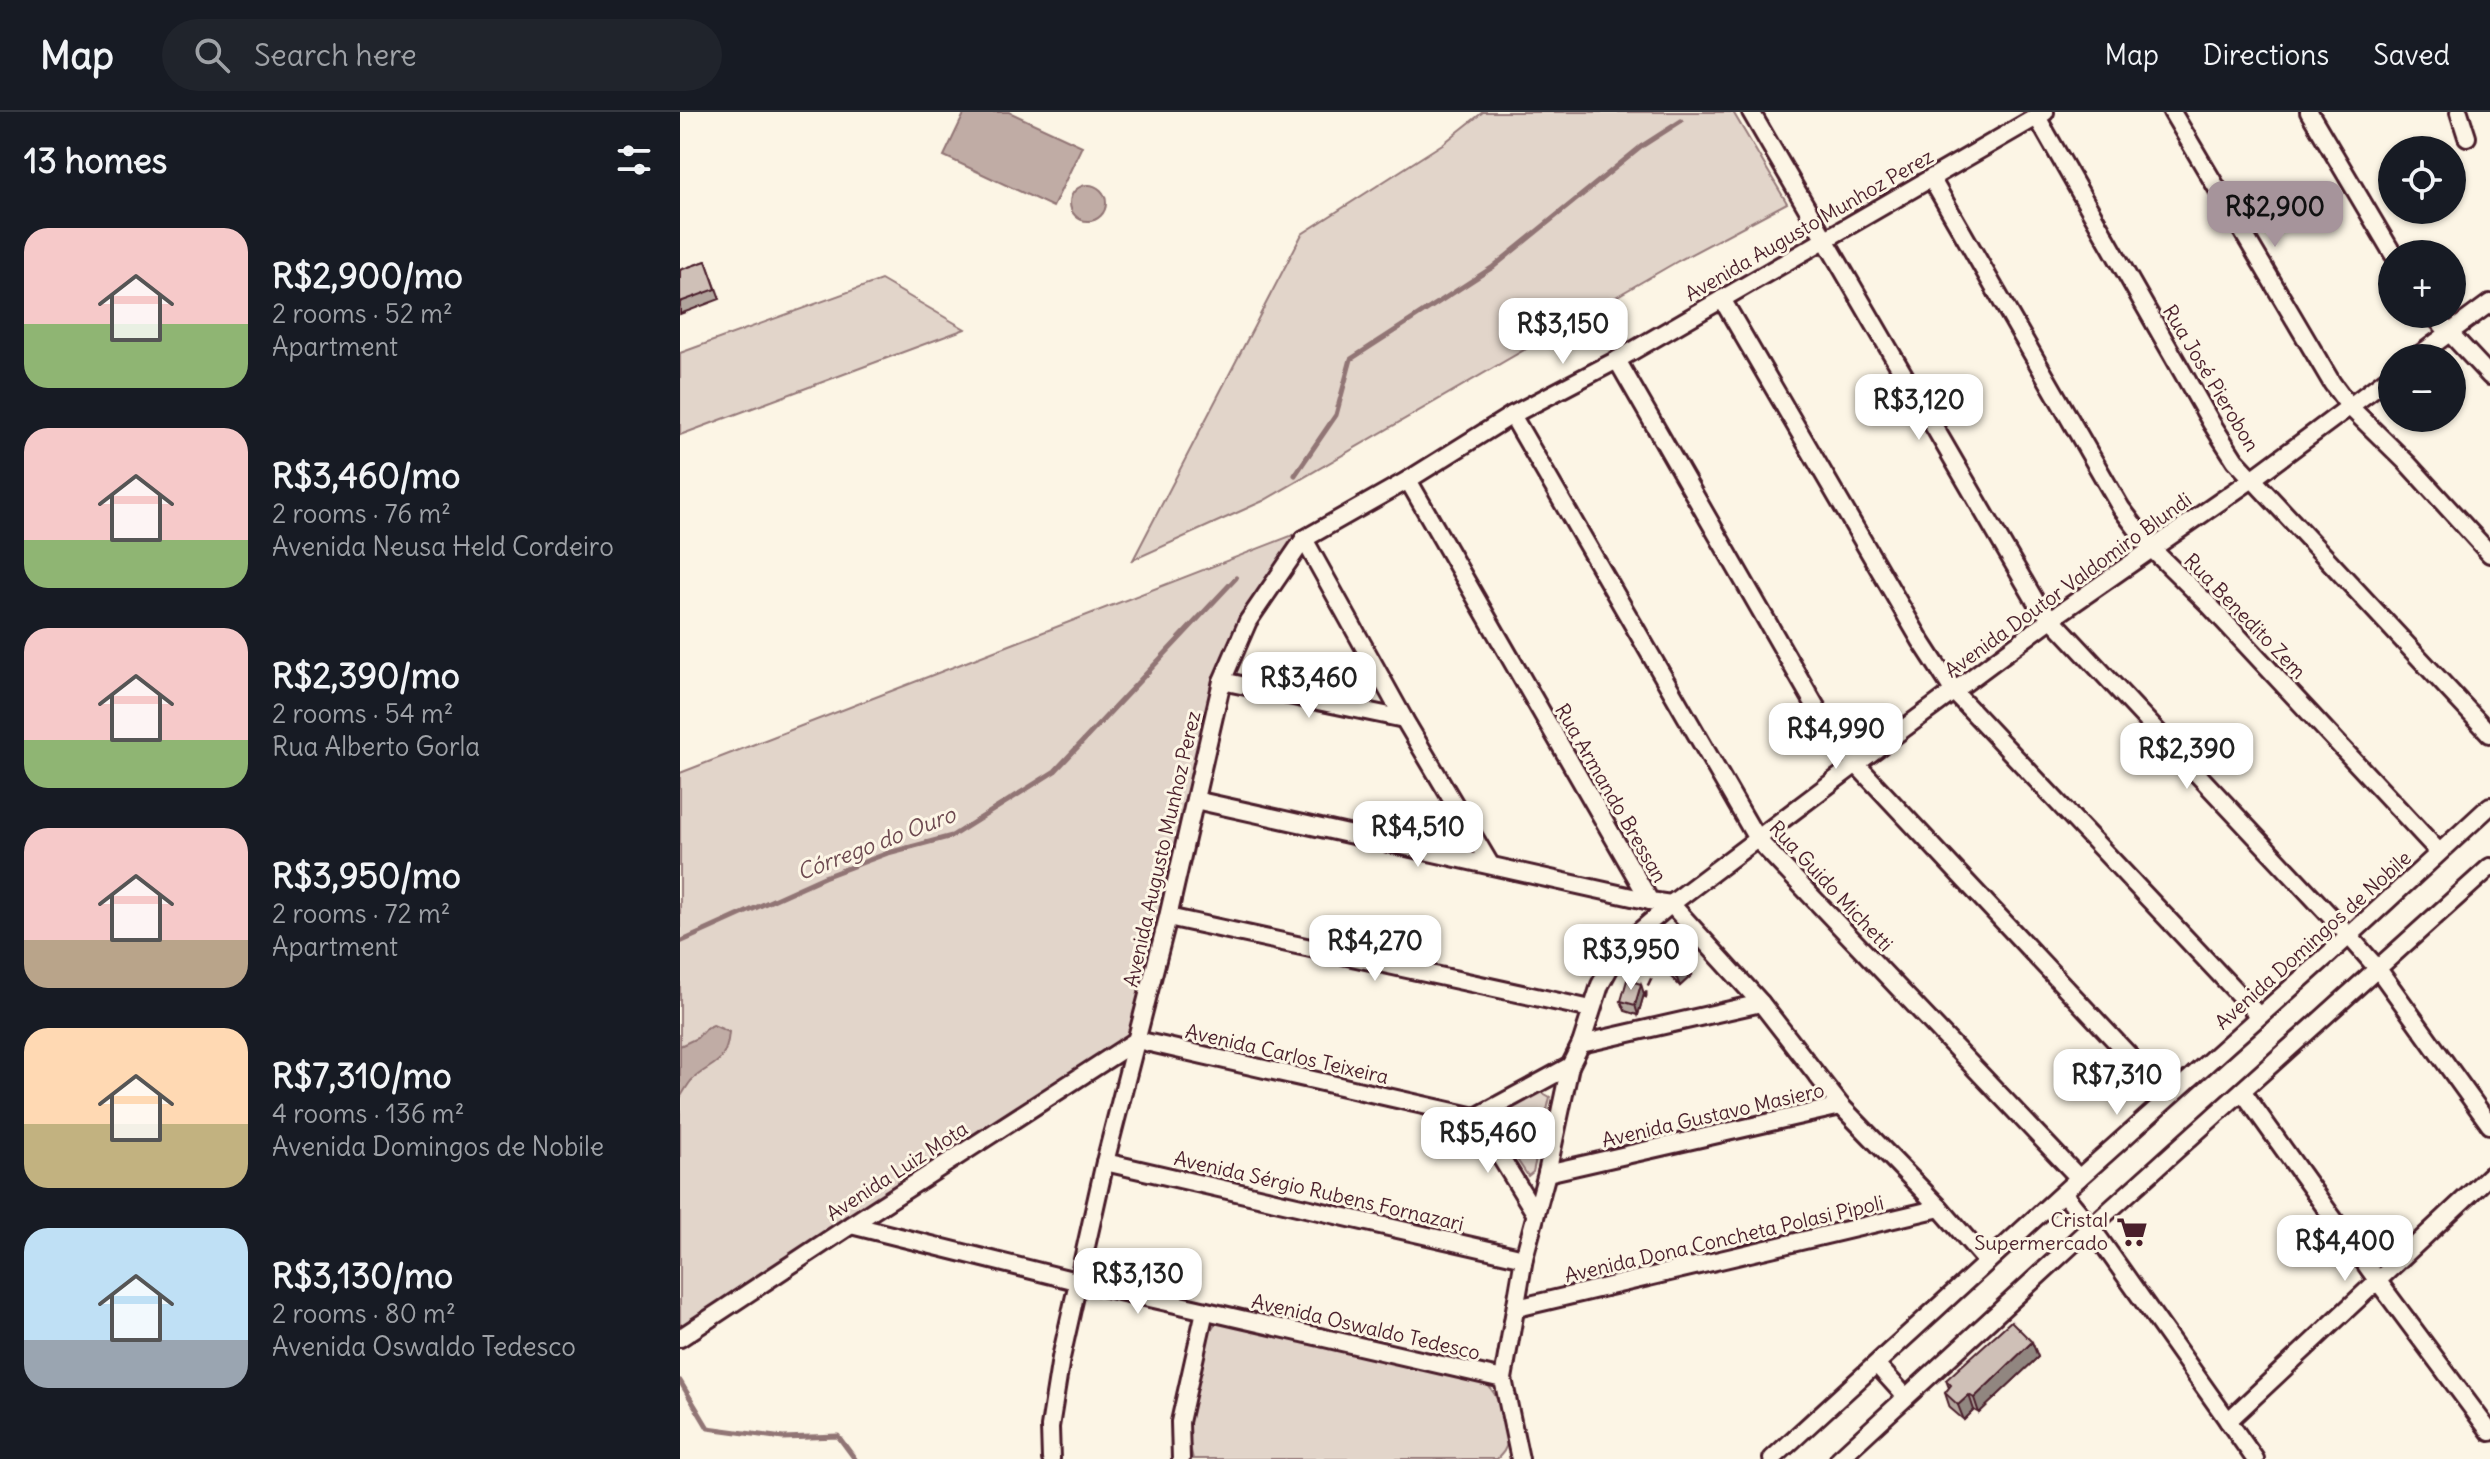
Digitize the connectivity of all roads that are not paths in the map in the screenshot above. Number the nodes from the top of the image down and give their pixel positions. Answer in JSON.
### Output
{"nodes":[{"id":1,"x":1751,"y":112,"type":"edge"},
{"id":2,"x":2172,"y":112,"type":"edge"},
{"id":3,"x":2309,"y":112,"type":"edge"},
{"id":4,"x":2459,"y":112,"type":"edge"},
{"id":5,"x":2041,"y":114,"type":"edge"},
{"id":6,"x":2467,"y":137,"type":"dead end"},
{"id":7,"x":1931,"y":178,"type":"junction"},
{"id":8,"x":1824,"y":238,"type":"junction"},
{"id":9,"x":2385,"y":240,"type":"edge"},
{"id":10,"x":1722,"y":299,"type":"junction"},
{"id":11,"x":2490,"y":303,"type":"edge"},
{"id":12,"x":2443,"y":328,"type":"edge"},
{"id":13,"x":2448,"y":334,"type":"junction"},
{"id":14,"x":2434,"y":344,"type":"edge"},
{"id":15,"x":1617,"y":360,"type":"junction"},
{"id":16,"x":2490,"y":376,"type":"edge"},
{"id":17,"x":2378,"y":385,"type":"edge"},
{"id":18,"x":2349,"y":406,"type":"junction"},
{"id":19,"x":1512,"y":415,"type":"junction"},
{"id":20,"x":1408,"y":480,"type":"junction"},
{"id":21,"x":2251,"y":480,"type":"junction"},
{"id":22,"x":1304,"y":539,"type":"junction"},
{"id":23,"x":2152,"y":549,"type":"junction"},
{"id":24,"x":2490,"y":554,"type":"edge"},
{"id":25,"x":2051,"y":619,"type":"junction"},
{"id":26,"x":1222,"y":681,"type":"junction"},
{"id":27,"x":1954,"y":692,"type":"junction"},
{"id":28,"x":1404,"y":719,"type":"junction"},
{"id":29,"x":2490,"y":734,"type":"edge"},
{"id":30,"x":1856,"y":764,"type":"junction"},
{"id":31,"x":1195,"y":800,"type":"junction"},
{"id":32,"x":2490,"y":806,"type":"edge"},
{"id":33,"x":1757,"y":839,"type":"junction"},
{"id":34,"x":2439,"y":852,"type":"junction"},
{"id":35,"x":1490,"y":864,"type":"junction"},
{"id":36,"x":2490,"y":867,"type":"edge"},
{"id":37,"x":1650,"y":901,"type":"junction"},
{"id":38,"x":1671,"y":904,"type":"junction"},
{"id":39,"x":1168,"y":917,"type":"junction"},
{"id":40,"x":2349,"y":936,"type":"junction"},
{"id":41,"x":2378,"y":969,"type":"junction"},
{"id":42,"x":1761,"y":1003,"type":"junction"},
{"id":43,"x":1591,"y":1009,"type":"junction"},
{"id":44,"x":2259,"y":1016,"type":"junction"},
{"id":45,"x":1137,"y":1040,"type":"junction"},
{"id":46,"x":1581,"y":1044,"type":"junction"},
{"id":47,"x":1570,"y":1066,"type":"junction"},
{"id":48,"x":2243,"y":1092,"type":"junction"},
{"id":49,"x":2168,"y":1097,"type":"junction"},
{"id":50,"x":1841,"y":1106,"type":"junction"},
{"id":51,"x":1476,"y":1117,"type":"junction"},
{"id":52,"x":2490,"y":1125,"type":"edge"},
{"id":53,"x":1105,"y":1162,"type":"junction"},
{"id":54,"x":1547,"y":1173,"type":"junction"},
{"id":55,"x":2490,"y":1175,"type":"edge"},
{"id":56,"x":2079,"y":1178,"type":"junction"},
{"id":57,"x":2063,"y":1193,"type":"junction"},
{"id":58,"x":1940,"y":1208,"type":"junction"},
{"id":59,"x":1535,"y":1213,"type":"junction"},
{"id":60,"x":851,"y":1225,"type":"junction"},
{"id":61,"x":2091,"y":1227,"type":"junction"},
{"id":62,"x":1524,"y":1258,"type":"junction"},
{"id":63,"x":1987,"y":1262,"type":"junction"},
{"id":64,"x":2377,"y":1280,"type":"junction"},
{"id":65,"x":1080,"y":1282,"type":"junction"},
{"id":66,"x":1517,"y":1308,"type":"junction"},
{"id":67,"x":1205,"y":1311,"type":"junction"},
{"id":68,"x":680,"y":1338,"type":"edge"},
{"id":69,"x":1877,"y":1365,"type":"junction"},
{"id":70,"x":1503,"y":1379,"type":"junction"},
{"id":71,"x":1905,"y":1396,"type":"junction"},
{"id":72,"x":2228,"y":1421,"type":"junction"},
{"id":73,"x":2490,"y":1432,"type":"edge"},
{"id":74,"x":1517,"y":1458,"type":"edge"},
{"id":75,"x":1051,"y":1459,"type":"edge"},
{"id":76,"x":1181,"y":1459,"type":"edge"},
{"id":77,"x":1772,"y":1459,"type":"edge"},
{"id":78,"x":1839,"y":1459,"type":"edge"},
{"id":79,"x":2255,"y":1459,"type":"edge"}],
"edges":[{"from":1,"to":8,"type":"street"},
{"from":2,"to":18,"type":"street"},
{"from":3,"to":9,"type":"street"},
{"from":4,"to":6,"type":"street"},
{"from":5,"to":7,"type":"street","name":"Avenida Augusto Munhoz Perez"},
{"from":5,"to":21,"type":"street","name":"Rua José Pierobon"},
{"from":7,"to":8,"type":"street","name":"Avenida Augusto Munhoz Perez"},
{"from":7,"to":23,"type":"street","name":"Rua Benedito Zem"},
{"from":8,"to":10,"type":"street","name":"Avenida Augusto Munhoz Perez"},
{"from":8,"to":25,"type":"street"},
{"from":10,"to":15,"type":"street","name":"Avenida Augusto Munhoz Perez"},
{"from":10,"to":27,"type":"street"},
{"from":11,"to":13,"type":"street"},
{"from":12,"to":13,"type":"street"},
{"from":13,"to":14,"type":"street"},
{"from":13,"to":16,"type":"street"},
{"from":15,"to":19,"type":"street","name":"Avenida Augusto Munhoz Perez"},
{"from":15,"to":30,"type":"street"},
{"from":17,"to":18,"type":"street","name":"Avenida Doutor Valdomiro Blundi"},
{"from":18,"to":21,"type":"street","name":"Avenida Doutor Valdomiro Blundi"},
{"from":18,"to":24,"type":"street"},
{"from":19,"to":20,"type":"street","name":"Avenida Augusto Munhoz Perez"},
{"from":19,"to":33,"type":"street","name":"Rua Guido Michetti"},
{"from":20,"to":22,"type":"street","name":"Avenida Augusto Munhoz Perez"},
{"from":20,"to":37,"type":"street","name":"Rua Armando Bressan"},
{"from":21,"to":23,"type":"street","name":"Avenida Doutor Valdomiro Blundi"},
{"from":21,"to":29,"type":"street","name":"Rua José Pierobon"},
{"from":22,"to":26,"type":"street","name":"Avenida Augusto Munhoz Perez"},
{"from":22,"to":28,"type":"street"},
{"from":23,"to":25,"type":"street","name":"Avenida Doutor Valdomiro Blundi"},
{"from":23,"to":34,"type":"street","name":"Rua Benedito Zem"},
{"from":25,"to":27,"type":"street","name":"Avenida Doutor Valdomiro Blundi"},
{"from":25,"to":40,"type":"street"},
{"from":26,"to":28,"type":"street"},
{"from":26,"to":31,"type":"street","name":"Avenida Augusto Munhoz Perez"},
{"from":27,"to":30,"type":"street","name":"Avenida Doutor Valdomiro Blundi"},
{"from":27,"to":44,"type":"street"},
{"from":28,"to":35,"type":"street"},
{"from":30,"to":33,"type":"street","name":"Avenida Doutor Valdomiro Blundi"},
{"from":30,"to":49,"type":"street"},
{"from":31,"to":35,"type":"street"},
{"from":31,"to":39,"type":"street","name":"Avenida Augusto Munhoz Perez"},
{"from":32,"to":34,"type":"street","name":"Avenida Domingos de Nobile"},
{"from":33,"to":38,"type":"street","name":"Avenida Doutor Valdomiro Blundi"},
{"from":33,"to":56,"type":"street","name":"Rua Guido Michetti"},
{"from":34,"to":40,"type":"street","name":"Avenida Domingos de Nobile"},
{"from":35,"to":37,"type":"street"},
{"from":36,"to":41,"type":"street"},
{"from":37,"to":38,"type":"street","name":"Rua Armando Bressan"},
{"from":38,"to":42,"type":"street","name":"Rua Armando Bressan"},
{"from":38,"to":43,"type":"street","name":"Avenida Doutor Valdomiro Blundi"},
{"from":39,"to":43,"type":"street"},
{"from":39,"to":45,"type":"street","name":"Avenida Augusto Munhoz Perez"},
{"from":40,"to":41,"type":"street"},
{"from":40,"to":44,"type":"street","name":"Avenida Domingos de Nobile"},
{"from":41,"to":48,"type":"street"},
{"from":41,"to":52,"type":"street"},
{"from":42,"to":46,"type":"street"},
{"from":42,"to":50,"type":"street","name":"Rua Armando Bressan"},
{"from":43,"to":46,"type":"street","name":"Avenida Doutor Valdomiro Blundi"},
{"from":44,"to":49,"type":"street","name":"Avenida Domingos de Nobile"},
{"from":45,"to":51,"type":"street","name":"Avenida Carlos Teixeira"},
{"from":45,"to":53,"type":"street","name":"Avenida Augusto Munhoz Perez"},
{"from":45,"to":60,"type":"street","name":"Avenida Luiz Mota"},
{"from":46,"to":47,"type":"street","name":"Avenida Doutor Valdomiro Blundi"},
{"from":47,"to":51,"type":"street"},
{"from":47,"to":54,"type":"street","name":"Avenida Doutor Valdomiro Blundi"},
{"from":48,"to":61,"type":"street"},
{"from":48,"to":64,"type":"street"},
{"from":49,"to":56,"type":"street","name":"Avenida Domingos de Nobile"},
{"from":50,"to":54,"type":"street","name":"Avenida Gustavo Masiero"},
{"from":50,"to":58,"type":"street","name":"Rua Armando Bressan"},
{"from":51,"to":59,"type":"street"},
{"from":53,"to":62,"type":"street","name":"Avenida Sérgio Rubens Fornazari"},
{"from":53,"to":65,"type":"street","name":"Avenida Augusto Munhoz Perez"},
{"from":54,"to":59,"type":"street","name":"Avenida Doutor Valdomiro Blundi"},
{"from":55,"to":64,"type":"street"},
{"from":56,"to":57,"type":"street","name":"Avenida Domingos de Nobile"},
{"from":57,"to":61,"type":"street"},
{"from":57,"to":63,"type":"street","name":"Avenida Domingos de Nobile"},
{"from":58,"to":63,"type":"street","name":"Rua Armando Bressan"},
{"from":58,"to":66,"type":"street","name":"Avenida Dona Concheta Polasi Pipoli"},
{"from":59,"to":62,"type":"street","name":"Avenida Doutor Valdomiro Blundi"},
{"from":60,"to":65,"type":"street","name":"Avenida Oswaldo Tedesco"},
{"from":60,"to":68,"type":"street","name":"Avenida Luiz Mota"},
{"from":61,"to":71,"type":"street"},
{"from":61,"to":72,"type":"street"},
{"from":62,"to":66,"type":"street","name":"Avenida Doutor Valdomiro Blundi"},
{"from":63,"to":69,"type":"street","name":"Avenida Domingos de Nobile"},
{"from":64,"to":72,"type":"street"},
{"from":64,"to":73,"type":"street"},
{"from":65,"to":67,"type":"street","name":"Avenida Oswaldo Tedesco"},
{"from":65,"to":75,"type":"street","name":"Avenida Augusto Munhoz Perez"},
{"from":66,"to":70,"type":"street","name":"Avenida Doutor Valdomiro Blundi"},
{"from":67,"to":70,"type":"street","name":"Avenida Oswaldo Tedesco"},
{"from":67,"to":76,"type":"street"},
{"from":69,"to":71,"type":"street"},
{"from":69,"to":77,"type":"street","name":"Avenida Domingos de Nobile"},
{"from":70,"to":74,"type":"street","name":"Avenida Doutor Valdomiro Blundi"},
{"from":71,"to":78,"type":"street"},
{"from":72,"to":79,"type":"street"}]}
